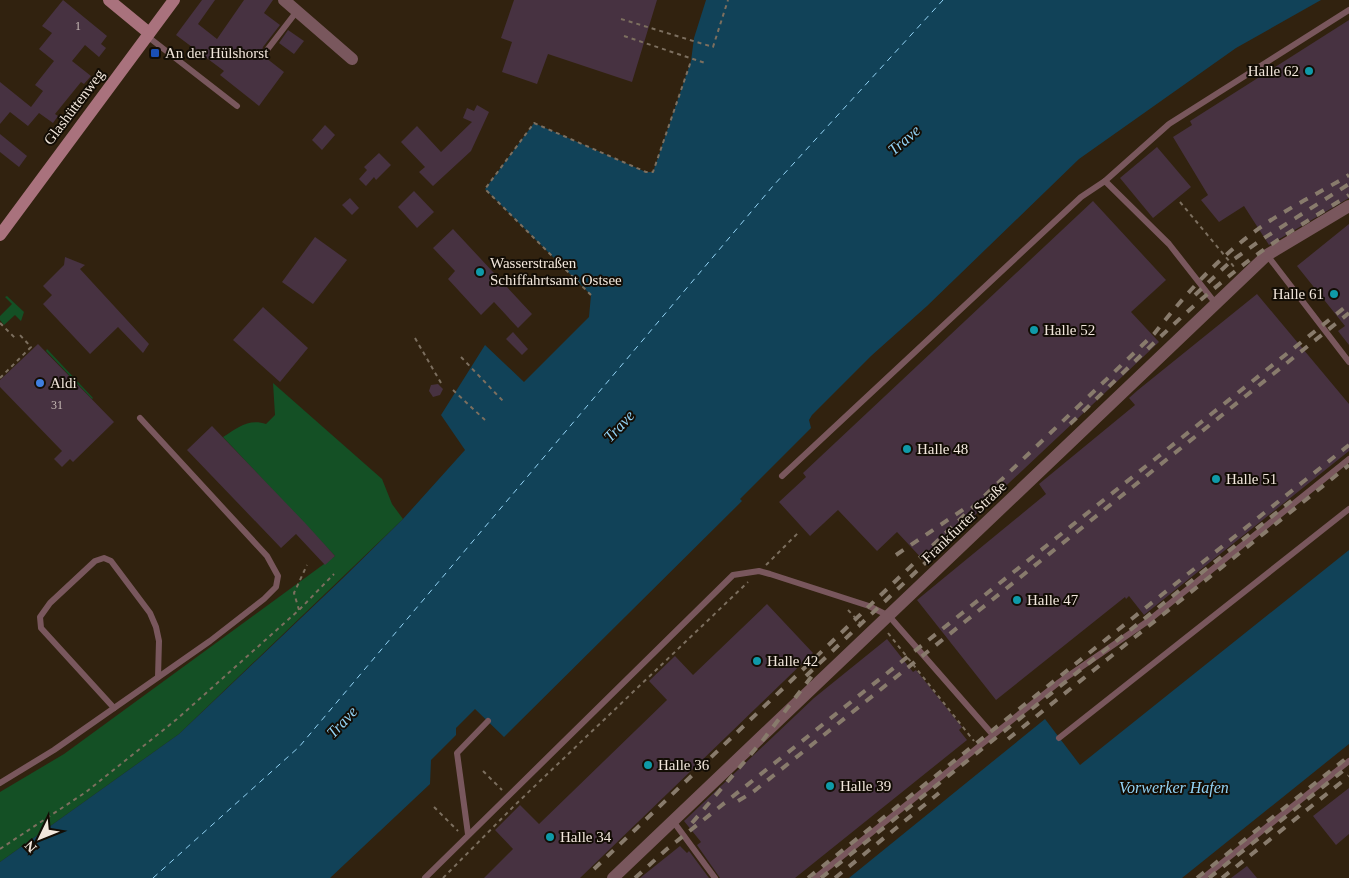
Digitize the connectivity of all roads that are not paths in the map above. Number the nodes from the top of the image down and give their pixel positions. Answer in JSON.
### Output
{"nodes":[{"id":1,"x":109,"y":0,"type":"edge"},
{"id":2,"x":174,"y":0,"type":"edge"},
{"id":3,"x":284,"y":0,"type":"edge"},
{"id":4,"x":1349,"y":10,"type":"edge"},
{"id":5,"x":297,"y":11,"type":"junction"},
{"id":6,"x":148,"y":34,"type":"junction"},
{"id":7,"x":267,"y":50,"type":"dead end"},
{"id":8,"x":352,"y":59,"type":"dead end"},
{"id":9,"x":237,"y":106,"type":"dead end"},
{"id":10,"x":1104,"y":181,"type":"junction"},
{"id":11,"x":1349,"y":206,"type":"edge"},
{"id":12,"x":0,"y":235,"type":"edge"},
{"id":13,"x":1267,"y":255,"type":"junction"},
{"id":14,"x":1216,"y":304,"type":"junction"},
{"id":15,"x":1349,"y":362,"type":"edge"},
{"id":16,"x":140,"y":418,"type":"dead end"},
{"id":17,"x":1349,"y":459,"type":"edge"},
{"id":18,"x":782,"y":476,"type":"dead end"},
{"id":19,"x":1349,"y":510,"type":"edge"},
{"id":20,"x":886,"y":622,"type":"junction"},
{"id":21,"x":158,"y":677,"type":"junction"},
{"id":22,"x":114,"y":708,"type":"junction"},
{"id":23,"x":488,"y":721,"type":"dead end"},
{"id":24,"x":993,"y":735,"type":"junction"},
{"id":25,"x":1058,"y":738,"type":"dead end"},
{"id":26,"x":1349,"y":761,"type":"edge"},
{"id":27,"x":0,"y":783,"type":"edge"},
{"id":28,"x":673,"y":821,"type":"junction"},
{"id":29,"x":466,"y":836,"type":"junction"},
{"id":30,"x":425,"y":878,"type":"edge"},
{"id":31,"x":614,"y":878,"type":"edge"},
{"id":32,"x":715,"y":878,"type":"edge"},
{"id":33,"x":814,"y":878,"type":"edge"},
{"id":34,"x":1203,"y":878,"type":"edge"}],
"edges":[{"from":1,"to":6,"type":"street"},
{"from":2,"to":6,"type":"street","name":"Glashüttenweg"},
{"from":3,"to":5,"type":"street"},
{"from":4,"to":10,"type":"lane"},
{"from":5,"to":7,"type":"lane"},
{"from":5,"to":8,"type":"street"},
{"from":6,"to":9,"type":"lane"},
{"from":6,"to":12,"type":"street","name":"Glashüttenweg"},
{"from":10,"to":14,"type":"lane"},
{"from":10,"to":18,"type":"lane"},
{"from":11,"to":13,"type":"street","name":"Frankfurter Straße"},
{"from":13,"to":14,"type":"street","name":"Frankfurter Straße"},
{"from":13,"to":15,"type":"lane"},
{"from":14,"to":20,"type":"street","name":"Frankfurter Straße"},
{"from":16,"to":21,"type":"lane"},
{"from":17,"to":24,"type":"lane"},
{"from":19,"to":25,"type":"lane"},
{"from":20,"to":24,"type":"lane"},
{"from":20,"to":28,"type":"street","name":"Frankfurter Straße"},
{"from":20,"to":29,"type":"lane"},
{"from":21,"to":22,"type":"lane"},
{"from":21,"to":22,"type":"lane"},
{"from":22,"to":27,"type":"lane"},
{"from":23,"to":29,"type":"lane"},
{"from":24,"to":33,"type":"lane"},
{"from":26,"to":34,"type":"lane"},
{"from":28,"to":31,"type":"street","name":"Frankfurter Straße"},
{"from":28,"to":32,"type":"lane"},
{"from":29,"to":30,"type":"lane"}]}
